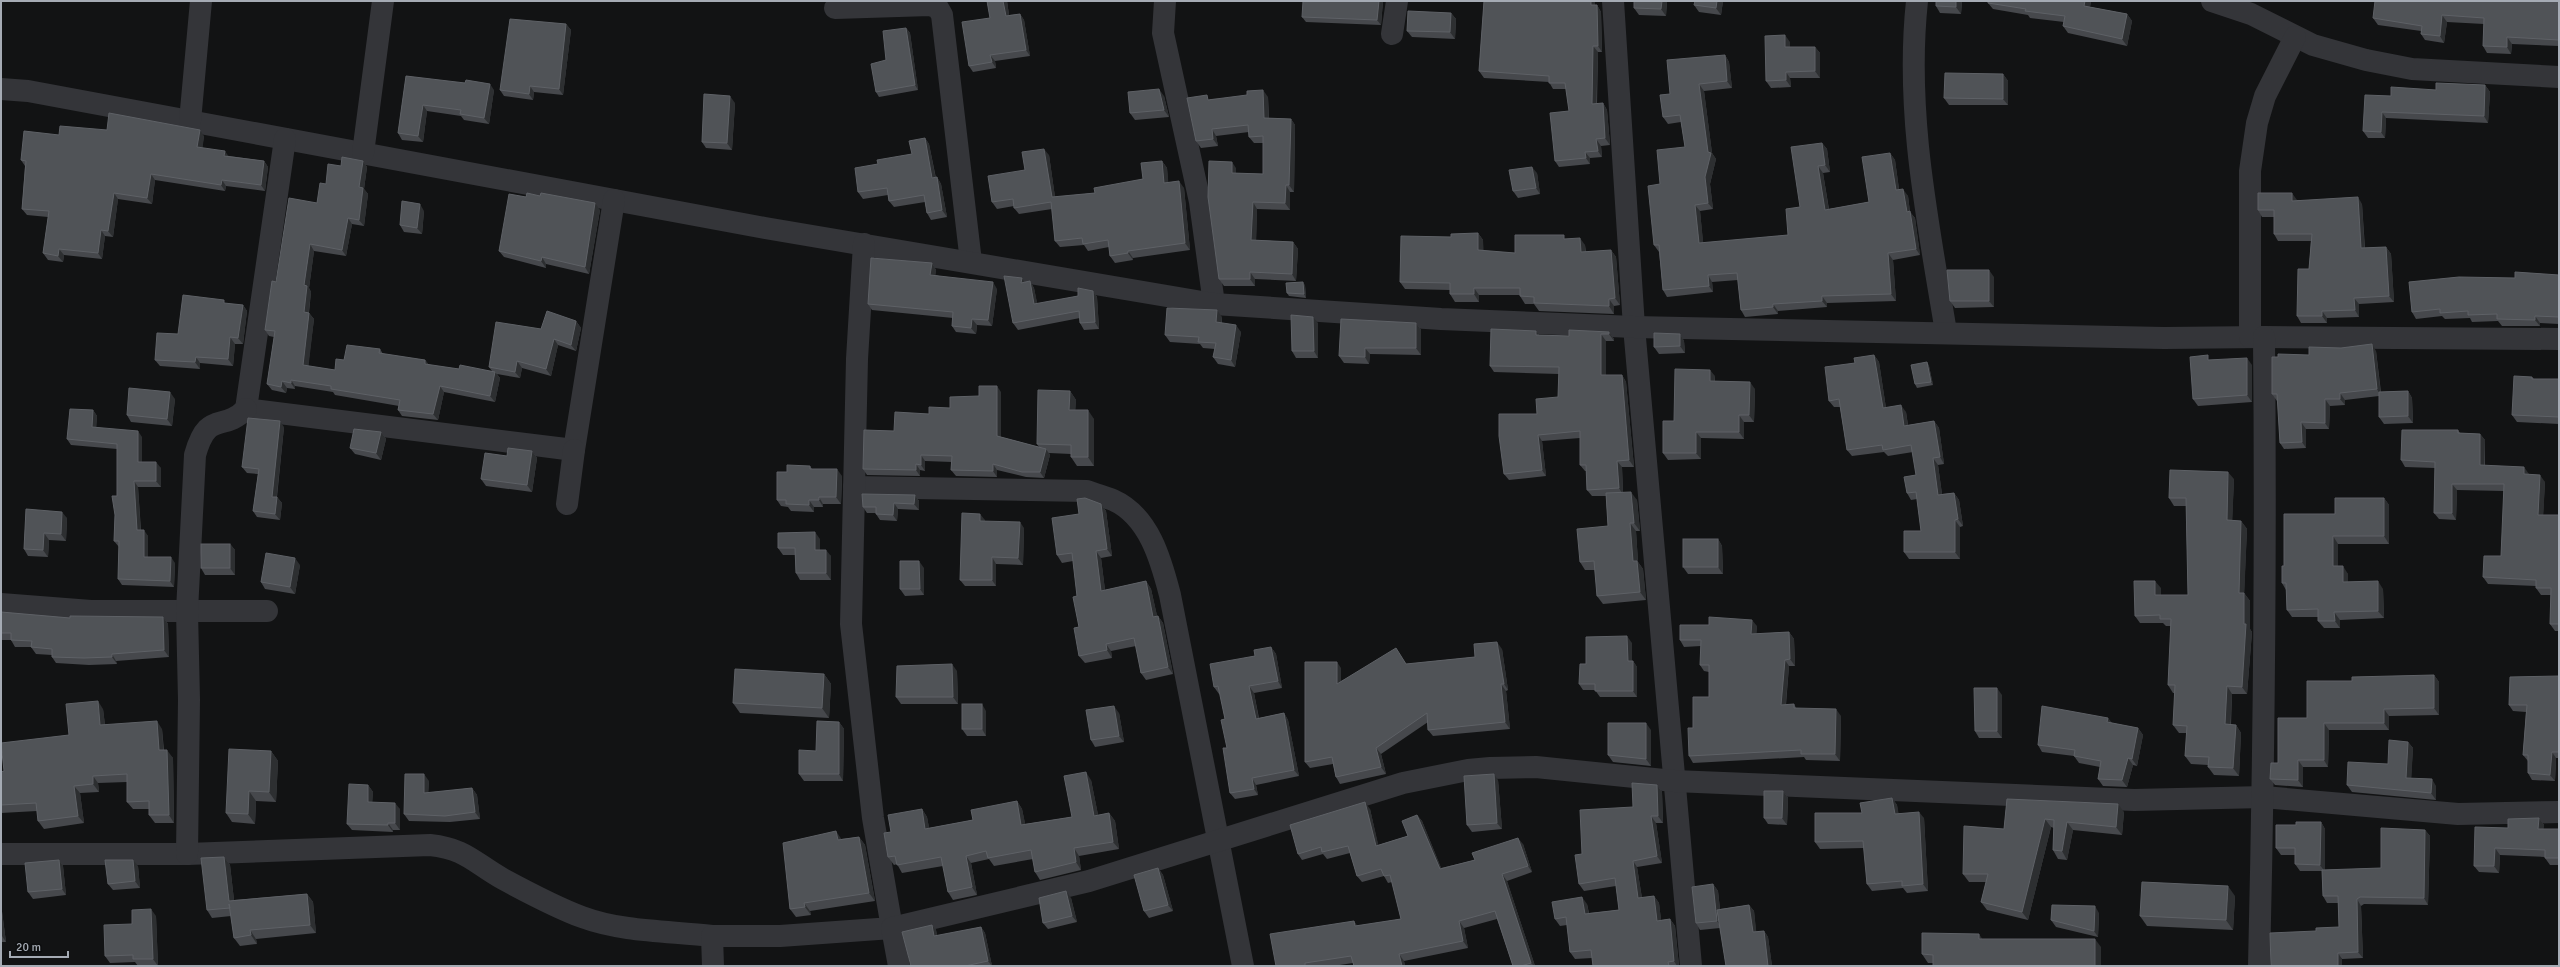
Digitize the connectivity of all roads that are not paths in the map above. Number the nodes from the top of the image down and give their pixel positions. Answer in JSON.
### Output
{"nodes":[{"id":1,"x":201,"y":1,"type":"edge"},
{"id":2,"x":383,"y":1,"type":"edge"},
{"id":3,"x":1165,"y":1,"type":"edge"},
{"id":4,"x":1397,"y":1,"type":"edge"},
{"id":5,"x":1613,"y":1,"type":"edge"},
{"id":6,"x":1917,"y":1,"type":"edge"},
{"id":7,"x":2212,"y":1,"type":"edge"},
{"id":8,"x":835,"y":8,"type":"dead end"},
{"id":9,"x":1392,"y":34,"type":"dead end"},
{"id":10,"x":2304,"y":41,"type":"junction"},
{"id":11,"x":2559,"y":77,"type":"edge"},
{"id":12,"x":1,"y":89,"type":"edge"},
{"id":13,"x":190,"y":121,"type":"junction"},
{"id":14,"x":285,"y":139,"type":"junction"},
{"id":15,"x":364,"y":153,"type":"junction"},
{"id":16,"x":614,"y":200,"type":"junction"},
{"id":17,"x":864,"y":244,"type":"junction"},
{"id":18,"x":971,"y":262,"type":"junction"},
{"id":19,"x":1214,"y":304,"type":"junction"},
{"id":20,"x":1634,"y":327,"type":"junction"},
{"id":21,"x":1946,"y":332,"type":"junction"},
{"id":22,"x":2257,"y":337,"type":"junction"},
{"id":23,"x":2559,"y":339,"type":"edge"},
{"id":24,"x":246,"y":410,"type":"junction"},
{"id":25,"x":574,"y":450,"type":"junction"},
{"id":26,"x":854,"y":487,"type":"junction"},
{"id":27,"x":567,"y":504,"type":"dead end"},
{"id":28,"x":1,"y":604,"type":"edge"},
{"id":29,"x":187,"y":611,"type":"junction"},
{"id":30,"x":266,"y":611,"type":"dead end"},
{"id":31,"x":1674,"y":781,"type":"junction"},
{"id":32,"x":2264,"y":797,"type":"junction"},
{"id":33,"x":2559,"y":812,"type":"edge"},
{"id":34,"x":1219,"y":840,"type":"junction"},
{"id":35,"x":1,"y":854,"type":"edge"},
{"id":36,"x":187,"y":854,"type":"junction"},
{"id":37,"x":892,"y":928,"type":"junction"},
{"id":38,"x":712,"y":936,"type":"junction"},
{"id":39,"x":713,"y":966,"type":"edge"},
{"id":40,"x":899,"y":966,"type":"edge"},
{"id":41,"x":1243,"y":966,"type":"edge"},
{"id":42,"x":1691,"y":966,"type":"edge"},
{"id":43,"x":2259,"y":966,"type":"edge"}],
"edges":[{"from":1,"to":13,"type":"street"},
{"from":2,"to":15,"type":"street"},
{"from":3,"to":19,"type":"street"},
{"from":4,"to":9,"type":"street"},
{"from":5,"to":20,"type":"street"},
{"from":6,"to":21,"type":"street"},
{"from":7,"to":10,"type":"street"},
{"from":8,"to":18,"type":"street"},
{"from":10,"to":11,"type":"street"},
{"from":10,"to":22,"type":"street"},
{"from":12,"to":13,"type":"street"},
{"from":13,"to":14,"type":"street"},
{"from":14,"to":15,"type":"street"},
{"from":14,"to":24,"type":"street"},
{"from":15,"to":16,"type":"street"},
{"from":16,"to":17,"type":"street"},
{"from":16,"to":25,"type":"street"},
{"from":17,"to":18,"type":"street"},
{"from":17,"to":26,"type":"street"},
{"from":18,"to":19,"type":"street"},
{"from":19,"to":20,"type":"street"},
{"from":20,"to":21,"type":"street"},
{"from":20,"to":31,"type":"street"},
{"from":21,"to":22,"type":"street"},
{"from":22,"to":23,"type":"street"},
{"from":22,"to":32,"type":"street"},
{"from":24,"to":25,"type":"street"},
{"from":24,"to":29,"type":"street"},
{"from":25,"to":27,"type":"street"},
{"from":26,"to":34,"type":"street"},
{"from":26,"to":37,"type":"street"},
{"from":28,"to":29,"type":"street"},
{"from":29,"to":30,"type":"street"},
{"from":29,"to":36,"type":"street"},
{"from":31,"to":32,"type":"street"},
{"from":31,"to":34,"type":"street"},
{"from":31,"to":42,"type":"street"},
{"from":32,"to":33,"type":"street"},
{"from":32,"to":43,"type":"street"},
{"from":34,"to":37,"type":"street"},
{"from":34,"to":41,"type":"street"},
{"from":35,"to":36,"type":"street"},
{"from":36,"to":38,"type":"street"},
{"from":37,"to":38,"type":"street"},
{"from":37,"to":40,"type":"street"},
{"from":38,"to":39,"type":"street"}]}
